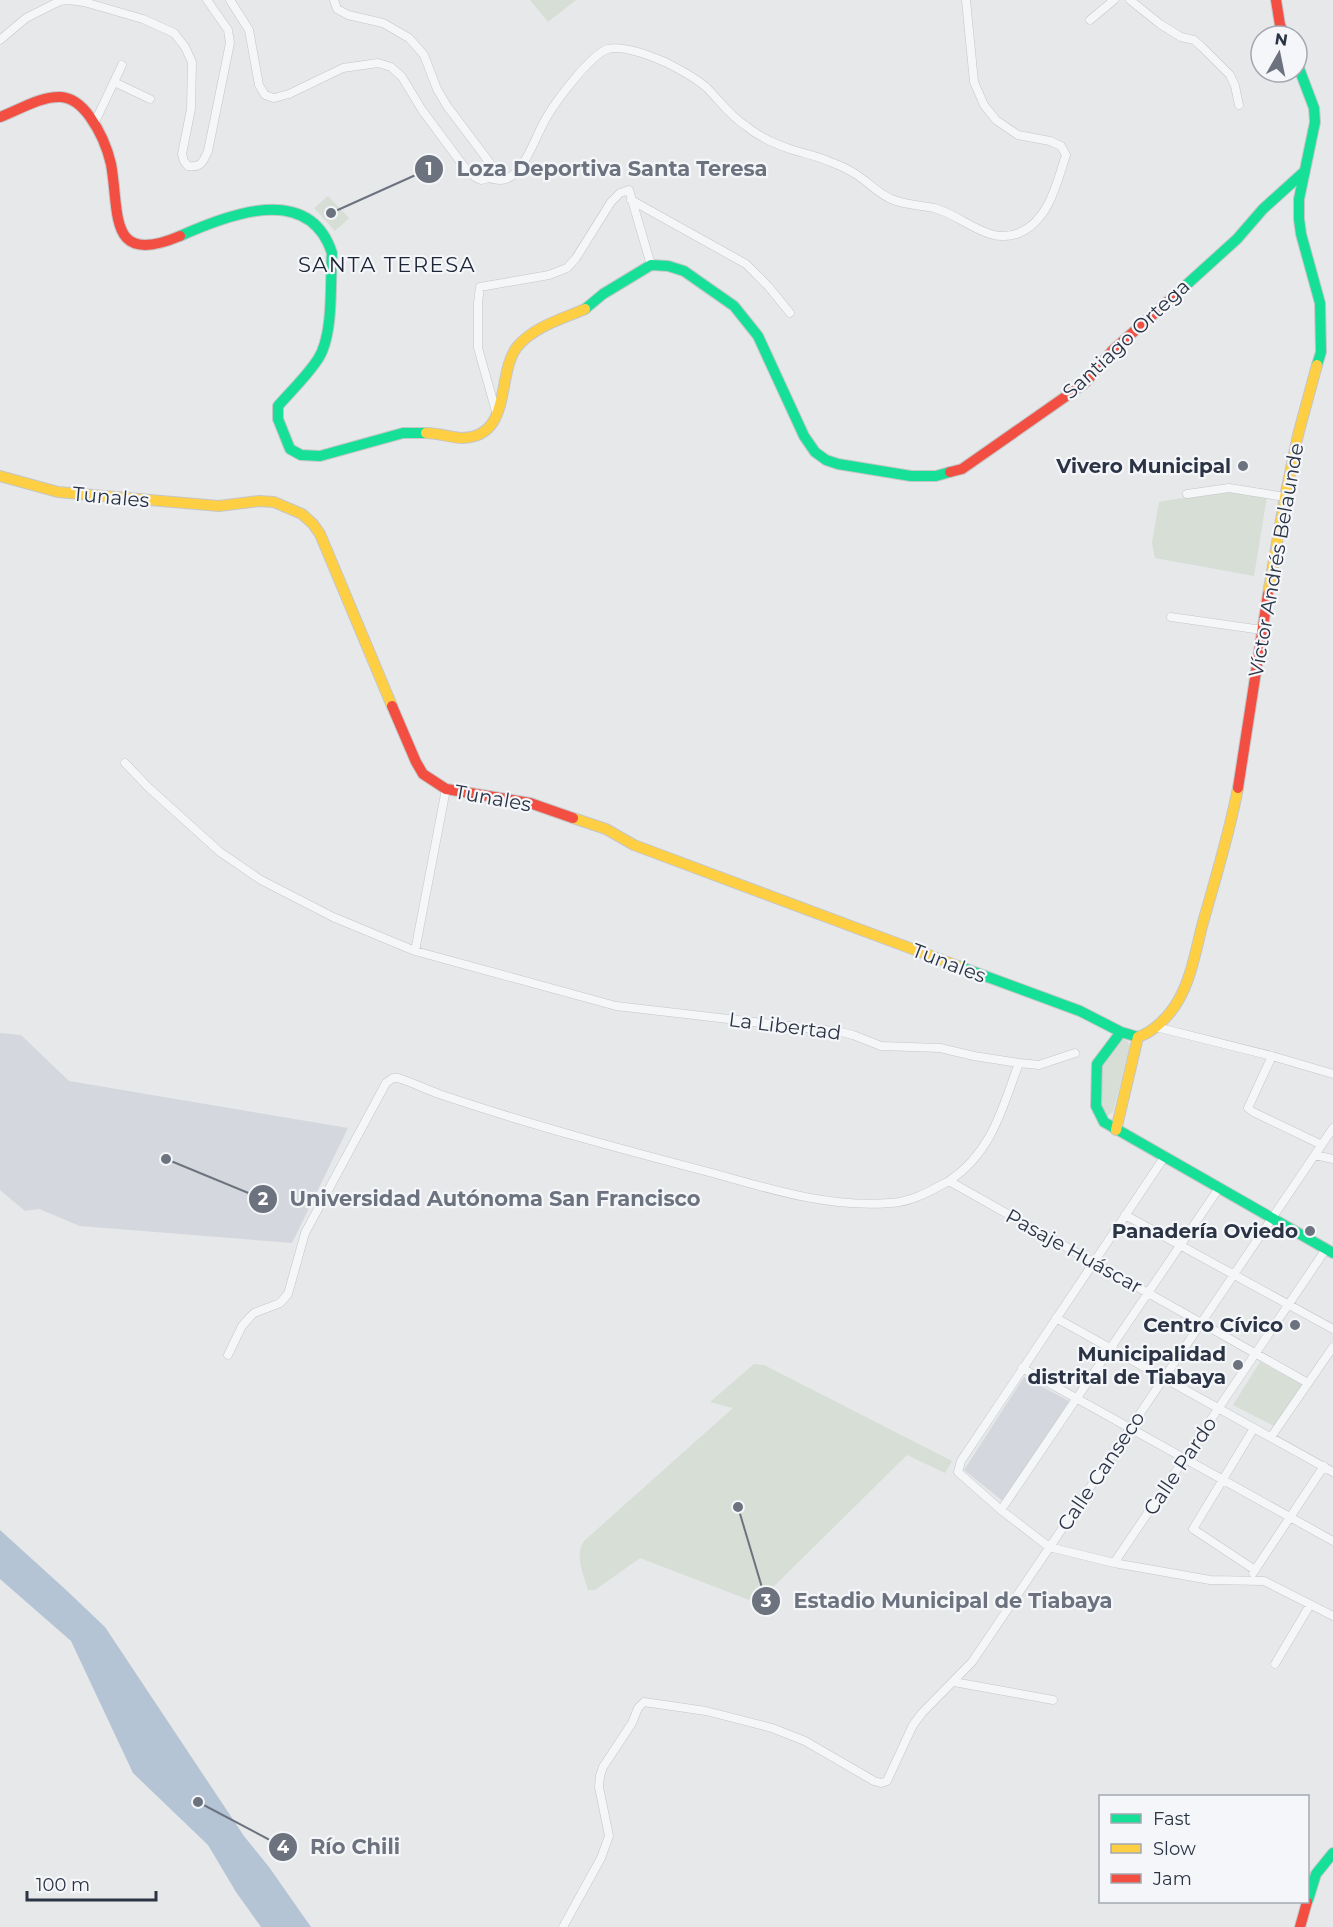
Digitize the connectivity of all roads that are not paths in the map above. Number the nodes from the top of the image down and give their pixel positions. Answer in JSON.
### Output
{"nodes":[{"id":1,"x":207,"y":0,"type":"edge"},
{"id":2,"x":230,"y":0,"type":"edge"},
{"id":3,"x":334,"y":0,"type":"edge"},
{"id":4,"x":966,"y":0,"type":"edge"},
{"id":5,"x":1114,"y":0,"type":"edge"},
{"id":6,"x":1130,"y":0,"type":"edge"},
{"id":7,"x":1276,"y":0,"type":"edge"},
{"id":8,"x":1090,"y":20,"type":"dead end"},
{"id":9,"x":1280,"y":24,"type":"edge"},
{"id":10,"x":0,"y":40,"type":"edge"},
{"id":11,"x":122,"y":65,"type":"dead end"},
{"id":12,"x":114,"y":82,"type":"junction"},
{"id":13,"x":1305,"y":84,"type":"edge"},
{"id":14,"x":150,"y":99,"type":"dead end"},
{"id":15,"x":1239,"y":105,"type":"dead end"},
{"id":16,"x":0,"y":117,"type":"edge"},
{"id":17,"x":94,"y":124,"type":"junction"},
{"id":18,"x":1305,"y":171,"type":"junction"},
{"id":19,"x":489,"y":178,"type":"junction"},
{"id":20,"x":631,"y":200,"type":"junction"},
{"id":21,"x":651,"y":265,"type":"junction"},
{"id":22,"x":790,"y":313,"type":"dead end"},
{"id":23,"x":497,"y":415,"type":"junction"},
{"id":24,"x":0,"y":476,"type":"edge"},
{"id":25,"x":1187,"y":494,"type":"dead end"},
{"id":26,"x":1285,"y":497,"type":"junction"},
{"id":27,"x":1171,"y":617,"type":"dead end"},
{"id":28,"x":1262,"y":630,"type":"junction"},
{"id":29,"x":125,"y":763,"type":"dead end"},
{"id":30,"x":446,"y":789,"type":"junction"},
{"id":31,"x":415,"y":951,"type":"junction"},
{"id":32,"x":1156,"y":1028,"type":"junction"},
{"id":33,"x":1121,"y":1032,"type":"junction"},
{"id":34,"x":1138,"y":1038,"type":"junction"},
{"id":35,"x":1076,"y":1053,"type":"dead end"},
{"id":36,"x":1272,"y":1056,"type":"junction"},
{"id":37,"x":1019,"y":1063,"type":"junction"},
{"id":38,"x":1333,"y":1074,"type":"edge"},
{"id":39,"x":1333,"y":1128,"type":"edge"},
{"id":40,"x":1116,"y":1130,"type":"junction"},
{"id":41,"x":1322,"y":1145,"type":"junction"},
{"id":42,"x":1315,"y":1155,"type":"junction"},
{"id":43,"x":1165,"y":1156,"type":"junction"},
{"id":44,"x":1333,"y":1159,"type":"edge"},
{"id":45,"x":949,"y":1181,"type":"junction"},
{"id":46,"x":1219,"y":1188,"type":"junction"},
{"id":47,"x":1125,"y":1215,"type":"junction"},
{"id":48,"x":1272,"y":1218,"type":"junction"},
{"id":49,"x":1180,"y":1245,"type":"junction"},
{"id":50,"x":1329,"y":1251,"type":"edge"},
{"id":51,"x":1094,"y":1262,"type":"junction"},
{"id":52,"x":1234,"y":1275,"type":"junction"},
{"id":53,"x":1148,"y":1293,"type":"junction"},
{"id":54,"x":1288,"y":1305,"type":"junction"},
{"id":55,"x":1056,"y":1318,"type":"junction"},
{"id":56,"x":1201,"y":1323,"type":"junction"},
{"id":57,"x":1333,"y":1329,"type":"edge"},
{"id":58,"x":1333,"y":1347,"type":"edge"},
{"id":59,"x":1110,"y":1348,"type":"junction"},
{"id":60,"x":1256,"y":1353,"type":"junction"},
{"id":61,"x":228,"y":1355,"type":"dead end"},
{"id":62,"x":1022,"y":1368,"type":"junction"},
{"id":63,"x":1164,"y":1378,"type":"junction"},
{"id":64,"x":1308,"y":1383,"type":"junction"},
{"id":65,"x":1076,"y":1398,"type":"junction"},
{"id":66,"x":1219,"y":1408,"type":"junction"},
{"id":67,"x":1254,"y":1428,"type":"junction"},
{"id":68,"x":1130,"y":1429,"type":"junction"},
{"id":69,"x":1271,"y":1437,"type":"junction"},
{"id":70,"x":1184,"y":1459,"type":"junction"},
{"id":71,"x":1324,"y":1466,"type":"junction"},
{"id":72,"x":1333,"y":1472,"type":"edge"},
{"id":73,"x":1222,"y":1480,"type":"junction"},
{"id":74,"x":1001,"y":1509,"type":"junction"},
{"id":75,"x":1289,"y":1518,"type":"junction"},
{"id":76,"x":1333,"y":1541,"type":"edge"},
{"id":77,"x":1049,"y":1547,"type":"junction"},
{"id":78,"x":1114,"y":1563,"type":"junction"},
{"id":79,"x":1255,"y":1570,"type":"junction"},
{"id":80,"x":1248,"y":1581,"type":"junction"},
{"id":81,"x":1310,"y":1605,"type":"junction"},
{"id":82,"x":1333,"y":1616,"type":"edge"},
{"id":83,"x":1275,"y":1664,"type":"dead end"},
{"id":84,"x":954,"y":1682,"type":"junction"},
{"id":85,"x":1053,"y":1700,"type":"dead end"},
{"id":86,"x":1333,"y":1853,"type":"edge"},
{"id":87,"x":1309,"y":1894,"type":"edge"},
{"id":88,"x":1306,"y":1903,"type":"edge"},
{"id":89,"x":563,"y":1927,"type":"edge"},
{"id":90,"x":1300,"y":1927,"type":"edge"}],
"edges":[{"from":1,"to":10,"type":"street"},
{"from":2,"to":19,"type":"street"},
{"from":3,"to":19,"type":"street"},
{"from":4,"to":19,"type":"street"},
{"from":5,"to":8,"type":"street"},
{"from":6,"to":15,"type":"street"},
{"from":7,"to":9,"type":"street"},
{"from":11,"to":12,"type":"street"},
{"from":12,"to":14,"type":"street"},
{"from":12,"to":17,"type":"street"},
{"from":13,"to":18,"type":"street","name":"Víctor Andrés Belaunde"},
{"from":16,"to":17,"type":"street"},
{"from":17,"to":23,"type":"street"},
{"from":18,"to":21,"type":"street","name":"Santiago Ortega"},
{"from":18,"to":26,"type":"street","name":"Víctor Andrés Belaunde"},
{"from":20,"to":21,"type":"street"},
{"from":20,"to":22,"type":"street"},
{"from":20,"to":23,"type":"street"},
{"from":21,"to":23,"type":"street"},
{"from":24,"to":30,"type":"street","name":"Tunales"},
{"from":25,"to":26,"type":"street"},
{"from":26,"to":28,"type":"street","name":"Víctor Andrés Belaunde"},
{"from":27,"to":28,"type":"street"},
{"from":28,"to":32,"type":"street","name":"Víctor Andrés Belaunde"},
{"from":29,"to":31,"type":"street","name":"La Libertad"},
{"from":30,"to":31,"type":"street"},
{"from":30,"to":33,"type":"street","name":"Tunales"},
{"from":31,"to":37,"type":"street","name":"La Libertad"},
{"from":32,"to":34,"type":"street","name":"Víctor Andrés Belaunde"},
{"from":32,"to":36,"type":"street"},
{"from":33,"to":34,"type":"street","name":"Tunales"},
{"from":33,"to":40,"type":"street"},
{"from":34,"to":40,"type":"street"},
{"from":35,"to":37,"type":"street","name":"La Libertad"},
{"from":36,"to":38,"type":"street"},
{"from":36,"to":41,"type":"street"},
{"from":37,"to":45,"type":"street"},
{"from":39,"to":41,"type":"street","name":"Calle Canseco"},
{"from":40,"to":43,"type":"street"},
{"from":41,"to":42,"type":"street","name":"Calle Canseco"},
{"from":42,"to":44,"type":"street"},
{"from":42,"to":48,"type":"street","name":"Calle Canseco"},
{"from":43,"to":46,"type":"street"},
{"from":43,"to":47,"type":"street"},
{"from":45,"to":51,"type":"street","name":"Pasaje Huáscar"},
{"from":45,"to":61,"type":"street"},
{"from":46,"to":48,"type":"street"},
{"from":46,"to":49,"type":"street"},
{"from":47,"to":49,"type":"street"},
{"from":47,"to":51,"type":"street"},
{"from":48,"to":50,"type":"street"},
{"from":48,"to":52,"type":"street","name":"Calle Canseco"},
{"from":49,"to":52,"type":"street"},
{"from":49,"to":53,"type":"street"},
{"from":50,"to":54,"type":"street","name":"Calle Pardo"},
{"from":51,"to":53,"type":"street","name":"Pasaje Huáscar"},
{"from":51,"to":55,"type":"street"},
{"from":52,"to":54,"type":"street"},
{"from":52,"to":56,"type":"street","name":"Calle Canseco"},
{"from":53,"to":56,"type":"street","name":"Pasaje Huáscar"},
{"from":53,"to":59,"type":"street"},
{"from":54,"to":57,"type":"street"},
{"from":54,"to":60,"type":"street","name":"Calle Pardo"},
{"from":55,"to":59,"type":"street"},
{"from":55,"to":62,"type":"street"},
{"from":56,"to":60,"type":"street","name":"Pasaje Huáscar"},
{"from":56,"to":63,"type":"street","name":"Calle Canseco"},
{"from":58,"to":64,"type":"street"},
{"from":59,"to":63,"type":"street"},
{"from":59,"to":65,"type":"street"},
{"from":60,"to":64,"type":"street","name":"Pasaje Huáscar"},
{"from":60,"to":66,"type":"street","name":"Calle Pardo"},
{"from":62,"to":65,"type":"street"},
{"from":62,"to":74,"type":"street"},
{"from":63,"to":66,"type":"street"},
{"from":63,"to":68,"type":"street","name":"Calle Canseco"},
{"from":64,"to":69,"type":"street"},
{"from":65,"to":68,"type":"street"},
{"from":65,"to":74,"type":"street"},
{"from":66,"to":67,"type":"street"},
{"from":66,"to":70,"type":"street","name":"Calle Pardo"},
{"from":67,"to":69,"type":"street"},
{"from":67,"to":73,"type":"street"},
{"from":68,"to":70,"type":"street"},
{"from":68,"to":77,"type":"street","name":"Calle Canseco"},
{"from":69,"to":71,"type":"street"},
{"from":70,"to":73,"type":"street"},
{"from":70,"to":78,"type":"street","name":"Calle Pardo"},
{"from":71,"to":72,"type":"street"},
{"from":71,"to":75,"type":"street"},
{"from":73,"to":75,"type":"street"},
{"from":73,"to":79,"type":"street"},
{"from":74,"to":77,"type":"street"},
{"from":75,"to":76,"type":"street"},
{"from":75,"to":79,"type":"street"},
{"from":77,"to":78,"type":"street"},
{"from":77,"to":84,"type":"street","name":"Calle Canseco"},
{"from":78,"to":80,"type":"street"},
{"from":79,"to":80,"type":"street"},
{"from":80,"to":81,"type":"street"},
{"from":81,"to":82,"type":"street"},
{"from":81,"to":83,"type":"street"},
{"from":84,"to":85,"type":"street"},
{"from":84,"to":89,"type":"street","name":"Calle Canseco"},
{"from":86,"to":87,"type":"street"},
{"from":88,"to":90,"type":"street"}]}
